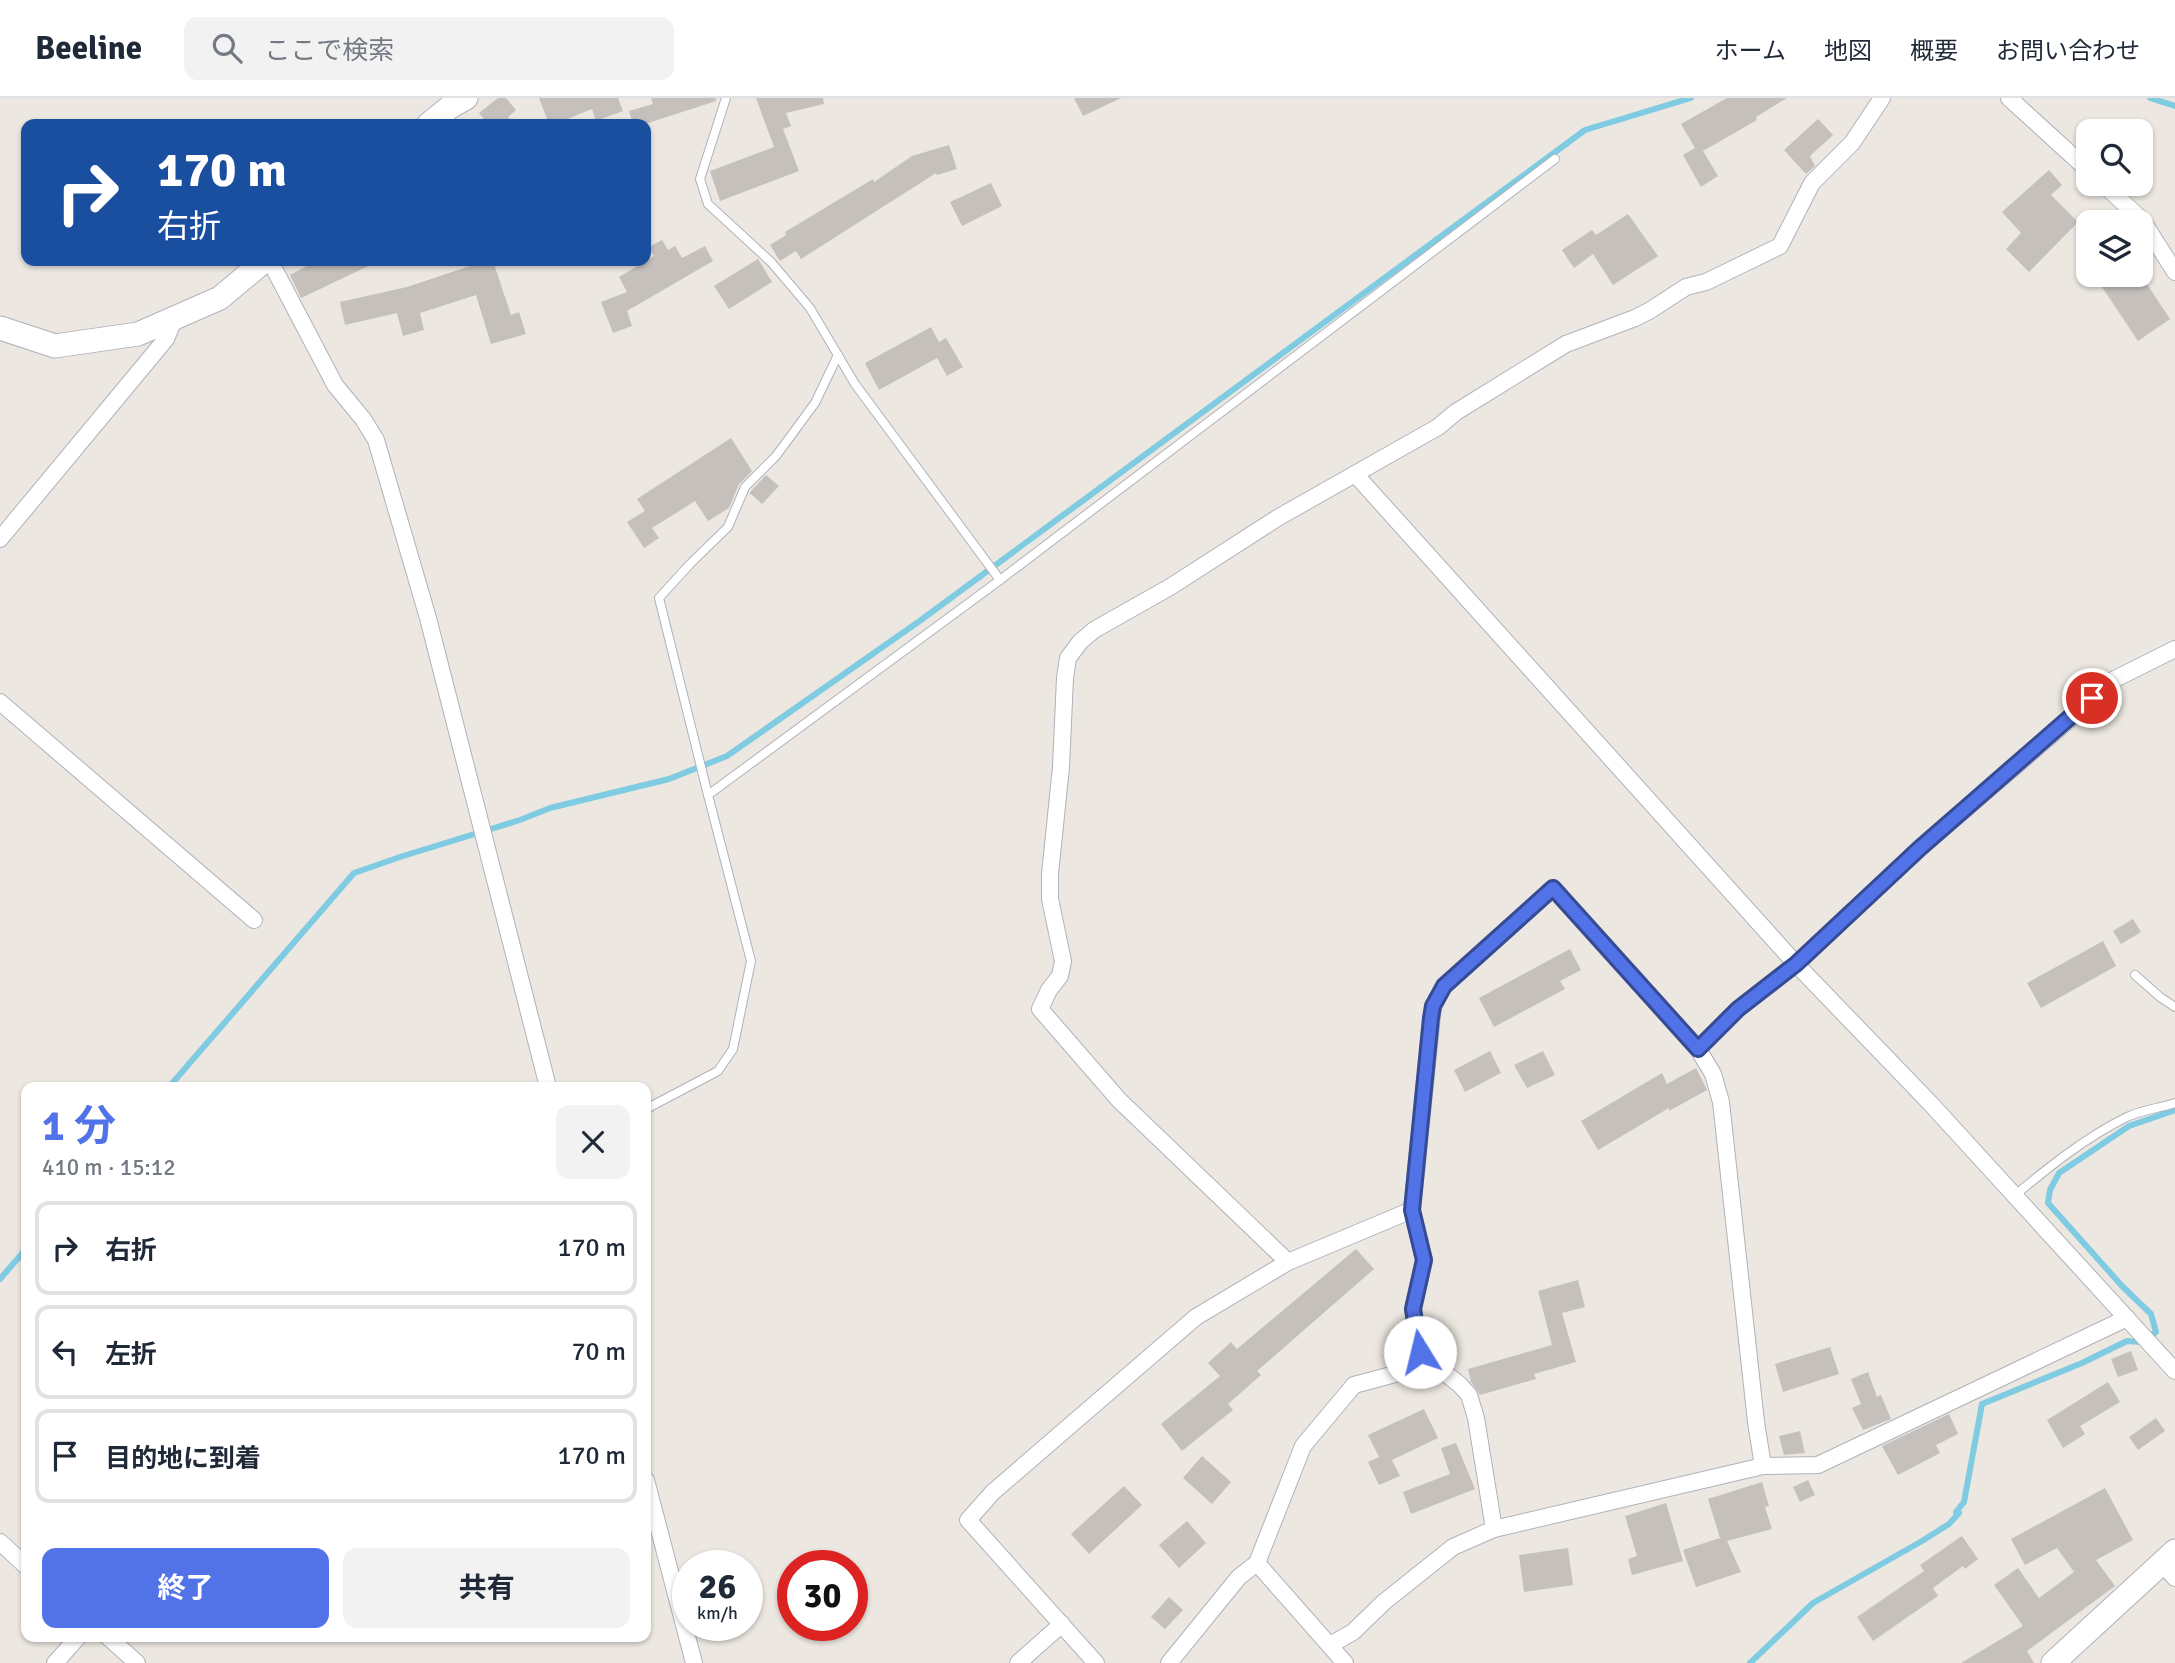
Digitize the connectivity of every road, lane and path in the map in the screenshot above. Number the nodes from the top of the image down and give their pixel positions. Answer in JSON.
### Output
{"nodes":[{"id":1,"x":466,"y":98,"type":"edge"},
{"id":2,"x":726,"y":98,"type":"edge"},
{"id":3,"x":1882,"y":98,"type":"edge"},
{"id":4,"x":2009,"y":98,"type":"edge"},
{"id":5,"x":435,"y":119,"type":"edge"},
{"id":6,"x":1555,"y":159,"type":"dead end"},
{"id":7,"x":2076,"y":159,"type":"edge"},
{"id":8,"x":2116,"y":196,"type":"edge"},
{"id":9,"x":258,"y":266,"type":"edge"},
{"id":10,"x":273,"y":266,"type":"edge"},
{"id":11,"x":2175,"y":272,"type":"edge"},
{"id":12,"x":175,"y":317,"type":"junction"},
{"id":13,"x":0,"y":328,"type":"edge"},
{"id":14,"x":838,"y":355,"type":"junction"},
{"id":15,"x":1355,"y":474,"type":"junction"},
{"id":16,"x":0,"y":539,"type":"edge"},
{"id":17,"x":1000,"y":580,"type":"junction"},
{"id":18,"x":2175,"y":649,"type":"edge"},
{"id":19,"x":0,"y":702,"type":"edge"},
{"id":20,"x":708,"y":795,"type":"junction"},
{"id":21,"x":254,"y":920,"type":"dead end"},
{"id":22,"x":1796,"y":964,"type":"junction"},
{"id":23,"x":2136,"y":975,"type":"dead end"},
{"id":24,"x":2175,"y":1007,"type":"edge"},
{"id":25,"x":1698,"y":1049,"type":"junction"},
{"id":26,"x":547,"y":1082,"type":"edge"},
{"id":27,"x":2175,"y":1102,"type":"edge"},
{"id":28,"x":651,"y":1106,"type":"edge"},
{"id":29,"x":2014,"y":1196,"type":"junction"},
{"id":30,"x":1412,"y":1210,"type":"junction"},
{"id":31,"x":1288,"y":1262,"type":"junction"},
{"id":32,"x":2131,"y":1322,"type":"junction"},
{"id":33,"x":1425,"y":1366,"type":"junction"},
{"id":34,"x":2175,"y":1371,"type":"edge"},
{"id":35,"x":1763,"y":1466,"type":"junction"},
{"id":36,"x":651,"y":1499,"type":"edge"},
{"id":37,"x":1494,"y":1529,"type":"junction"},
{"id":38,"x":0,"y":1542,"type":"edge"},
{"id":39,"x":21,"y":1561,"type":"edge"},
{"id":40,"x":1257,"y":1563,"type":"junction"},
{"id":41,"x":2171,"y":1564,"type":"edge"},
{"id":42,"x":1062,"y":1623,"type":"junction"},
{"id":43,"x":74,"y":1642,"type":"edge"},
{"id":44,"x":114,"y":1642,"type":"edge"},
{"id":45,"x":1330,"y":1645,"type":"junction"},
{"id":46,"x":55,"y":1663,"type":"edge"},
{"id":47,"x":137,"y":1663,"type":"edge"},
{"id":48,"x":694,"y":1663,"type":"edge"},
{"id":49,"x":1018,"y":1663,"type":"edge"},
{"id":50,"x":1096,"y":1663,"type":"edge"},
{"id":51,"x":1169,"y":1663,"type":"edge"},
{"id":52,"x":1345,"y":1663,"type":"edge"},
{"id":53,"x":2053,"y":1663,"type":"edge"}],
"edges":[{"from":1,"to":5,"type":"street"},
{"from":2,"to":14,"type":"lane"},
{"from":3,"to":15,"type":"street"},
{"from":4,"to":7,"type":"street"},
{"from":6,"to":17,"type":"lane"},
{"from":8,"to":11,"type":"street"},
{"from":9,"to":12,"type":"street"},
{"from":10,"to":26,"type":"street"},
{"from":12,"to":13,"type":"street"},
{"from":12,"to":16,"type":"street"},
{"from":14,"to":17,"type":"lane"},
{"from":14,"to":20,"type":"lane"},
{"from":15,"to":22,"type":"street"},
{"from":15,"to":31,"type":"street"},
{"from":17,"to":20,"type":"lane"},
{"from":18,"to":22,"type":"street"},
{"from":19,"to":21,"type":"street"},
{"from":20,"to":28,"type":"lane"},
{"from":22,"to":25,"type":"street"},
{"from":22,"to":29,"type":"street"},
{"from":23,"to":24,"type":"lane"},
{"from":25,"to":30,"type":"street"},
{"from":25,"to":35,"type":"street"},
{"from":27,"to":29,"type":"lane"},
{"from":29,"to":32,"type":"street"},
{"from":30,"to":31,"type":"street"},
{"from":30,"to":33,"type":"street"},
{"from":31,"to":42,"type":"street"},
{"from":32,"to":34,"type":"street"},
{"from":32,"to":35,"type":"street"},
{"from":33,"to":37,"type":"street"},
{"from":33,"to":40,"type":"street"},
{"from":35,"to":37,"type":"street"},
{"from":36,"to":48,"type":"street"},
{"from":37,"to":45,"type":"street"},
{"from":38,"to":39,"type":"street"},
{"from":40,"to":45,"type":"street"},
{"from":40,"to":51,"type":"street"},
{"from":41,"to":53,"type":"street"},
{"from":42,"to":49,"type":"street"},
{"from":42,"to":50,"type":"street"},
{"from":43,"to":46,"type":"street"},
{"from":44,"to":47,"type":"street"},
{"from":45,"to":52,"type":"street"}]}
